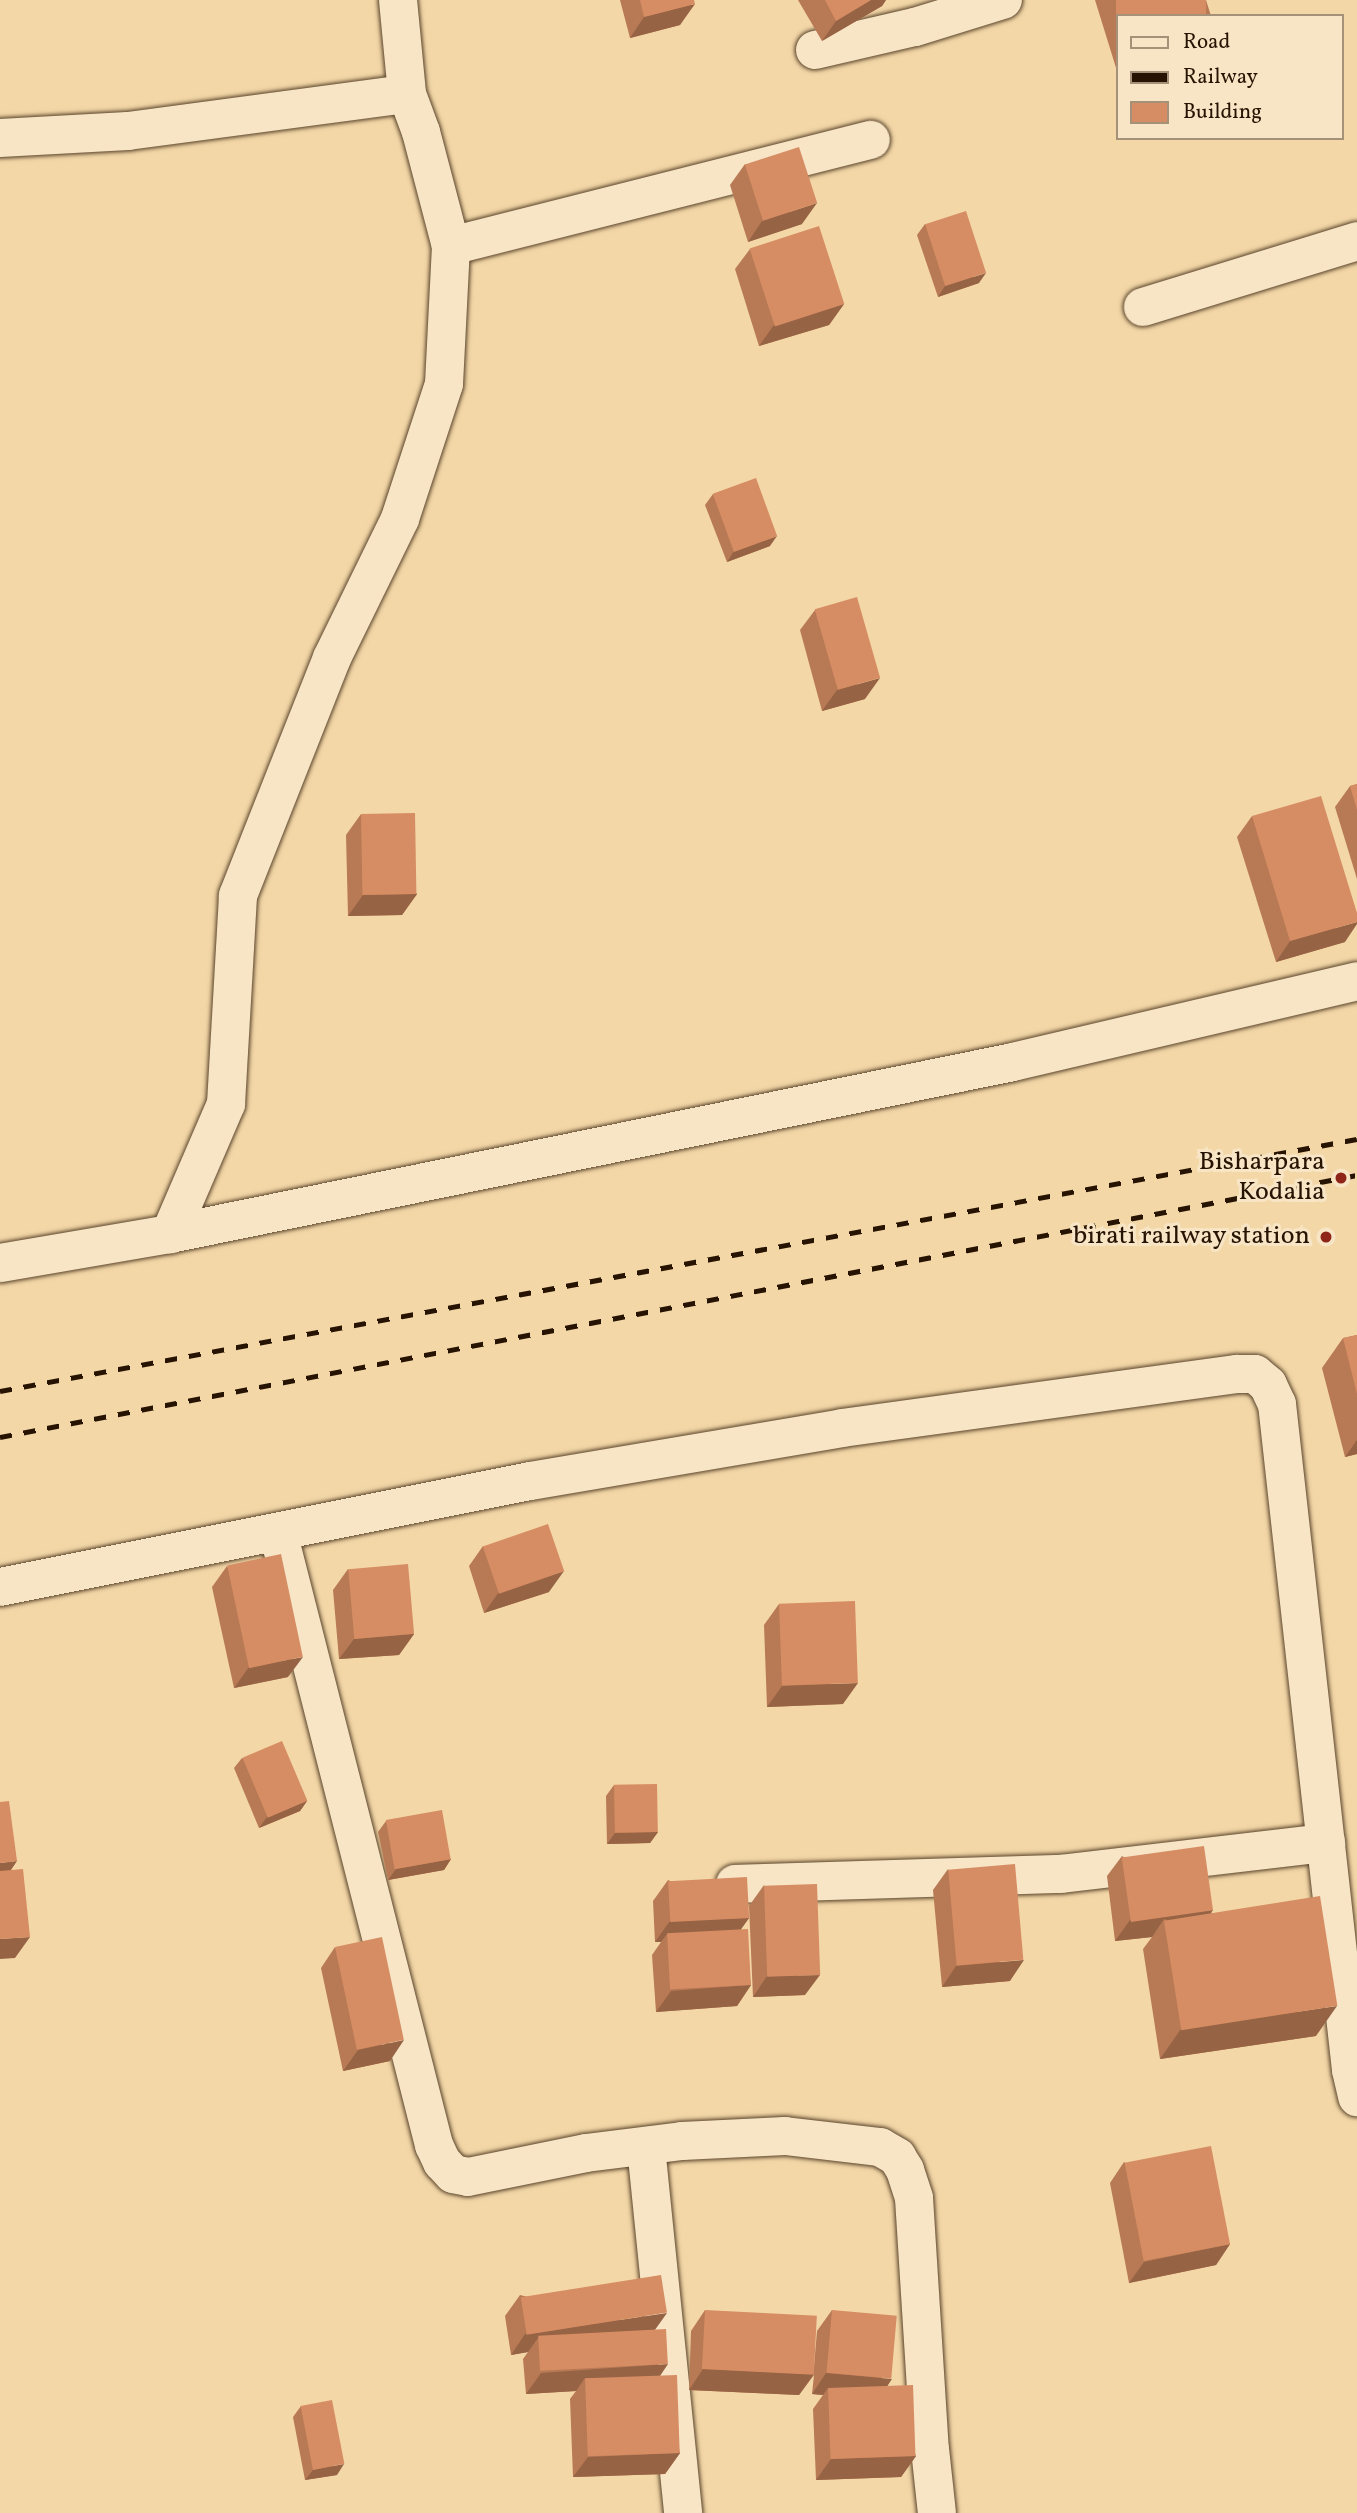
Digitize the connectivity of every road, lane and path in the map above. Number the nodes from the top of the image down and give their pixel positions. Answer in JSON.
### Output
{"nodes":[{"id":1,"x":398,"y":0,"type":"edge"},
{"id":2,"x":1003,"y":0,"type":"edge"},
{"id":3,"x":815,"y":50,"type":"dead end"},
{"id":4,"x":407,"y":94,"type":"junction"},
{"id":5,"x":0,"y":138,"type":"edge"},
{"id":6,"x":871,"y":141,"type":"dead end"},
{"id":7,"x":1357,"y":241,"type":"edge"},
{"id":8,"x":451,"y":246,"type":"junction"},
{"id":9,"x":1143,"y":307,"type":"dead end"},
{"id":10,"x":1357,"y":981,"type":"edge"},
{"id":11,"x":170,"y":1234,"type":"junction"},
{"id":12,"x":0,"y":1263,"type":"edge"},
{"id":13,"x":278,"y":1532,"type":"junction"},
{"id":14,"x":0,"y":1587,"type":"edge"},
{"id":15,"x":1326,"y":1843,"type":"junction"},
{"id":16,"x":735,"y":1884,"type":"edge"},
{"id":17,"x":1357,"y":2097,"type":"edge"},
{"id":18,"x":646,"y":2147,"type":"junction"},
{"id":19,"x":683,"y":2513,"type":"edge"},
{"id":20,"x":937,"y":2513,"type":"edge"}],
"edges":[{"from":1,"to":4,"type":"street"},
{"from":2,"to":3,"type":"street"},
{"from":4,"to":5,"type":"street"},
{"from":4,"to":8,"type":"street"},
{"from":6,"to":8,"type":"street"},
{"from":7,"to":9,"type":"street"},
{"from":8,"to":11,"type":"street"},
{"from":10,"to":11,"type":"street"},
{"from":11,"to":12,"type":"street"},
{"from":13,"to":14,"type":"street"},
{"from":13,"to":15,"type":"street"},
{"from":13,"to":18,"type":"street"},
{"from":15,"to":16,"type":"street"},
{"from":15,"to":17,"type":"street"},
{"from":18,"to":19,"type":"street"},
{"from":18,"to":20,"type":"street"}]}
